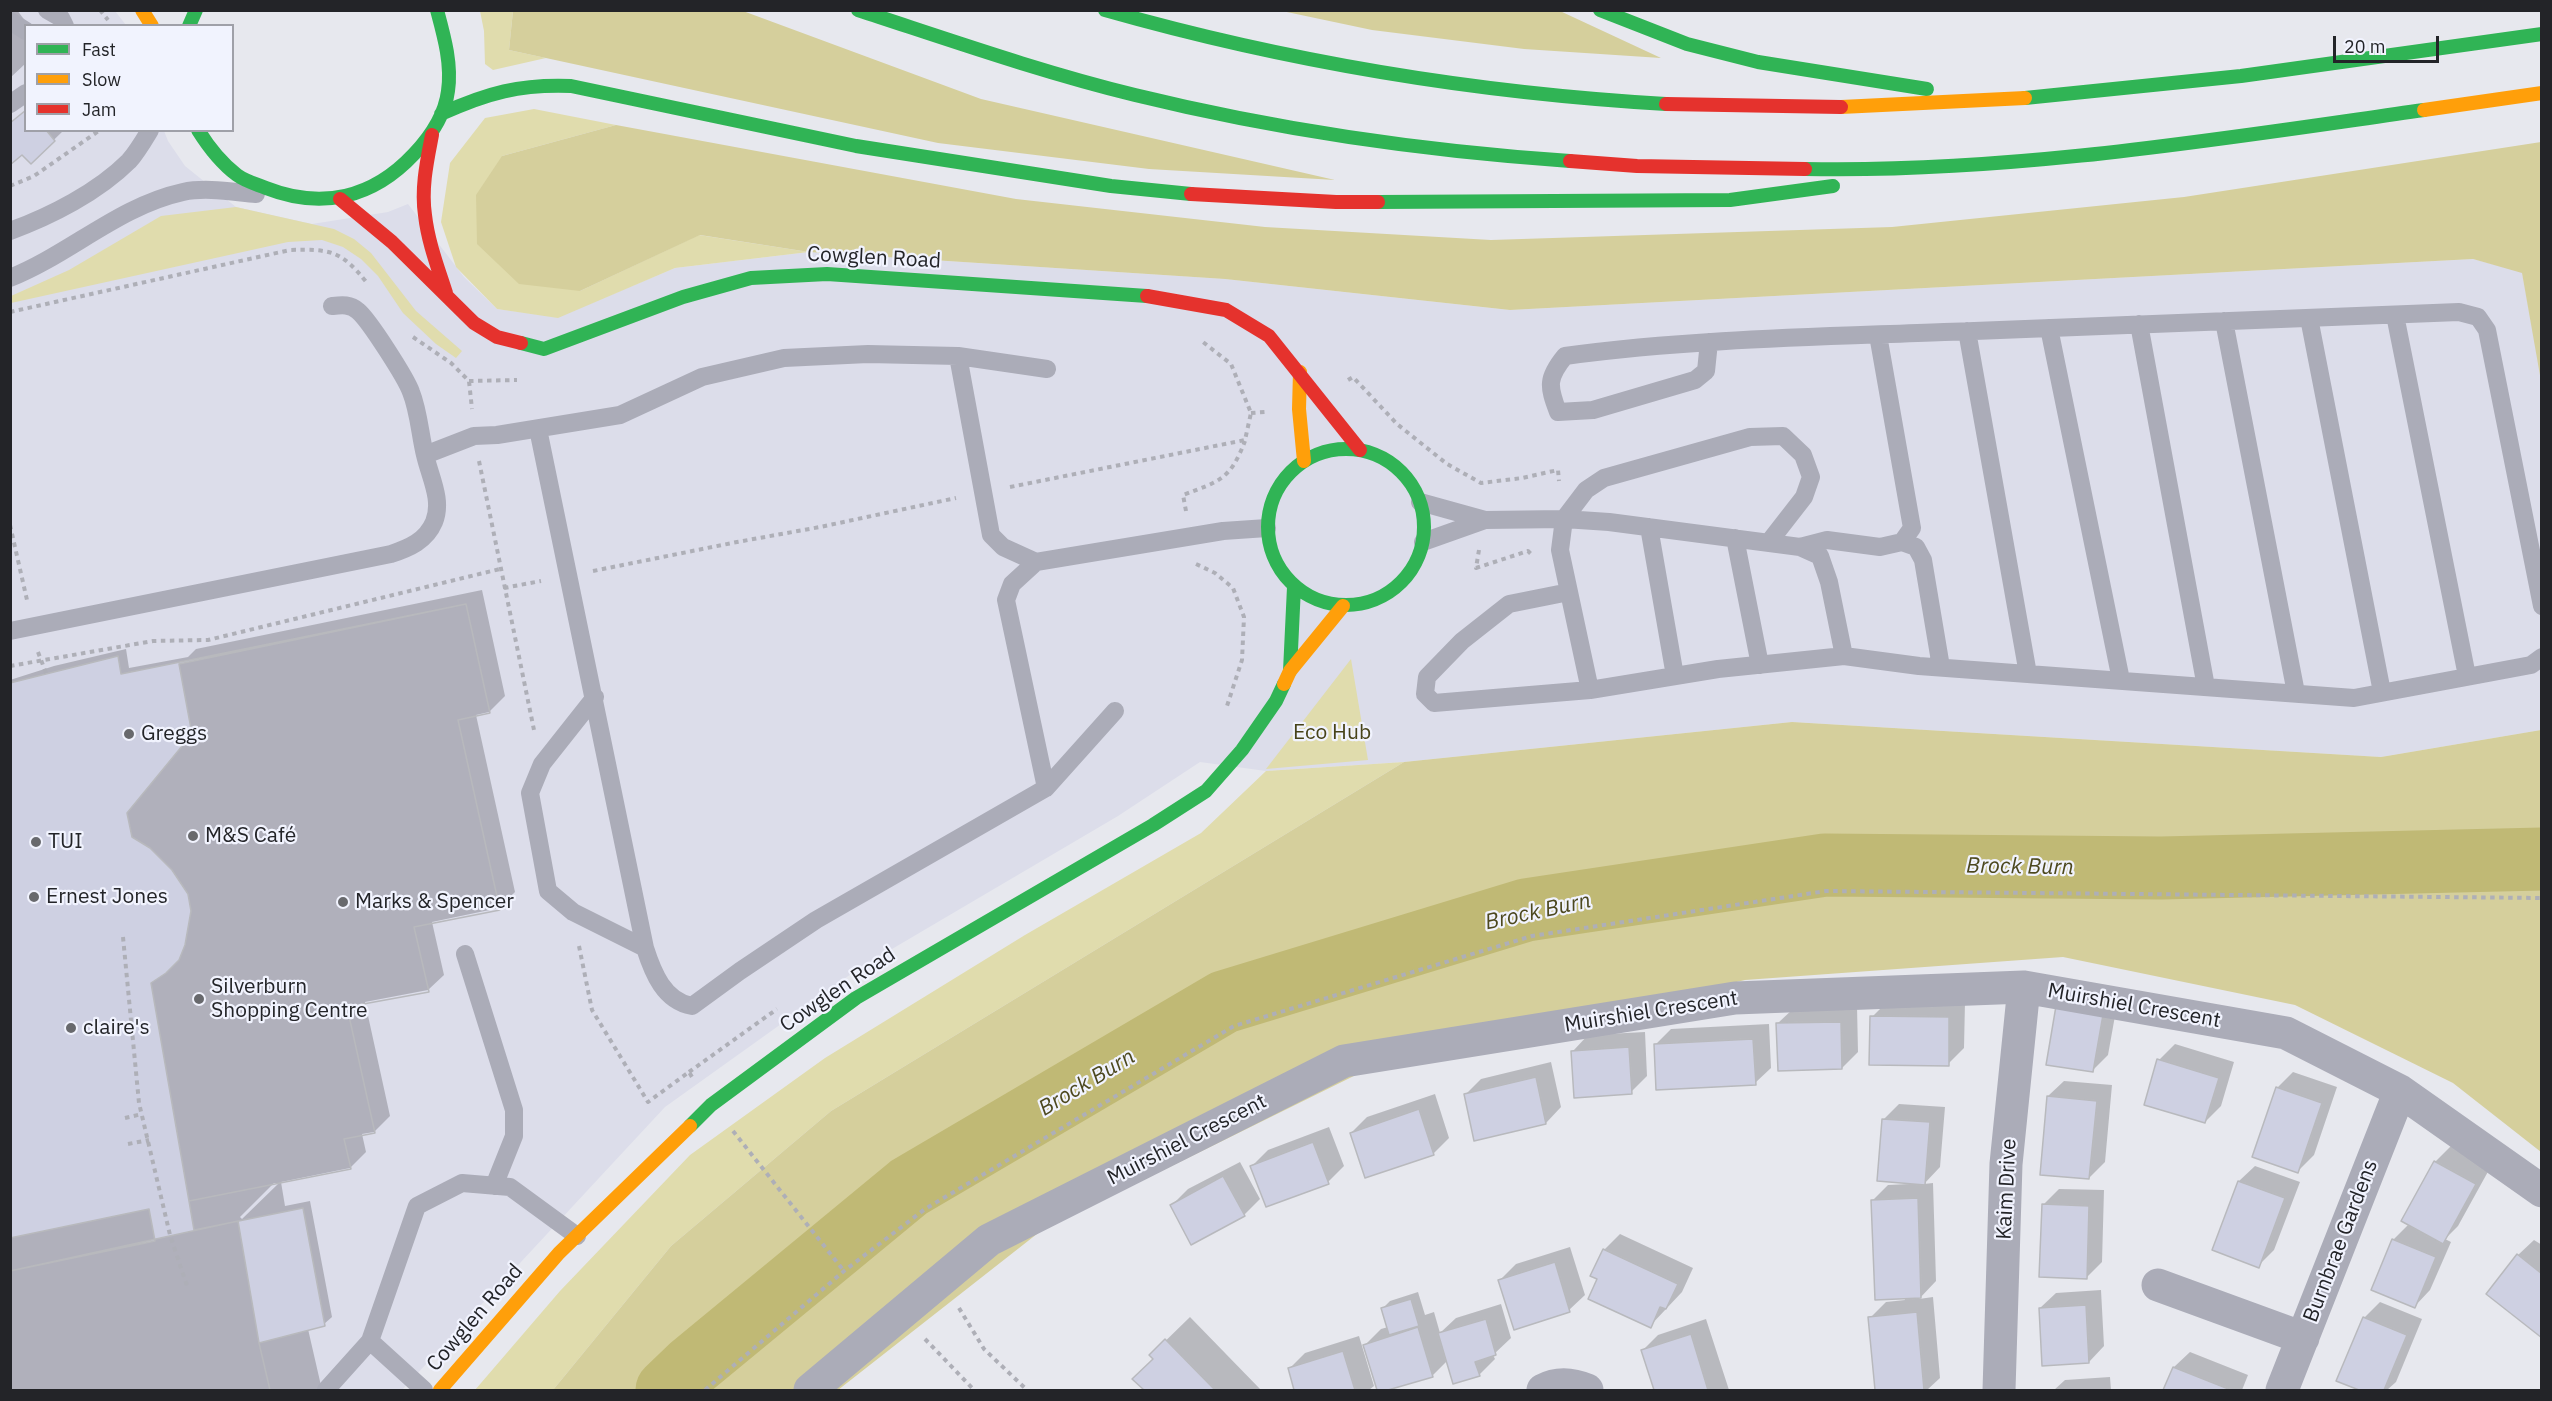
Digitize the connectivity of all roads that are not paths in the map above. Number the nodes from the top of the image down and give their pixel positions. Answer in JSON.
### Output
{"nodes":[{"id":1,"x":47,"y":10,"type":"edge"},
{"id":2,"x":142,"y":10,"type":"edge"},
{"id":3,"x":196,"y":10,"type":"edge"},
{"id":4,"x":437,"y":10,"type":"edge"},
{"id":5,"x":858,"y":10,"type":"edge"},
{"id":6,"x":1105,"y":10,"type":"edge"},
{"id":7,"x":1600,"y":10,"type":"edge"},
{"id":8,"x":10,"y":21,"type":"edge"},
{"id":9,"x":64,"y":24,"type":"edge"},
{"id":10,"x":151,"y":24,"type":"edge"},
{"id":11,"x":190,"y":24,"type":"edge"},
{"id":12,"x":24,"y":30,"type":"edge"},
{"id":13,"x":2541,"y":34,"type":"edge"},
{"id":14,"x":2541,"y":93,"type":"edge"},
{"id":15,"x":24,"y":94,"type":"edge"},
{"id":16,"x":1998,"y":100,"type":"junction"},
{"id":17,"x":10,"y":104,"type":"edge"},
{"id":18,"x":441,"y":114,"type":"junction"},
{"id":19,"x":149,"y":132,"type":"edge"},
{"id":20,"x":199,"y":132,"type":"edge"},
{"id":21,"x":433,"y":132,"type":"junction"},
{"id":22,"x":2034,"y":160,"type":"junction"},
{"id":23,"x":279,"y":196,"type":"junction"},
{"id":24,"x":340,"y":199,"type":"junction"},
{"id":25,"x":10,"y":231,"type":"edge"},
{"id":26,"x":10,"y":278,"type":"edge"},
{"id":27,"x":447,"y":298,"type":"junction"},
{"id":28,"x":332,"y":306,"type":"dead end"},
{"id":29,"x":2395,"y":315,"type":"junction"},
{"id":30,"x":2310,"y":318,"type":"junction"},
{"id":31,"x":2224,"y":321,"type":"junction"},
{"id":32,"x":2139,"y":324,"type":"junction"},
{"id":33,"x":2049,"y":328,"type":"junction"},
{"id":34,"x":1967,"y":331,"type":"junction"},
{"id":35,"x":1878,"y":335,"type":"junction"},
{"id":36,"x":1709,"y":342,"type":"junction"},
{"id":37,"x":958,"y":356,"type":"junction"},
{"id":38,"x":1047,"y":369,"type":"dead end"},
{"id":39,"x":1300,"y":372,"type":"junction"},
{"id":40,"x":538,"y":429,"type":"junction"},
{"id":41,"x":1360,"y":450,"type":"junction"},
{"id":42,"x":425,"y":455,"type":"junction"},
{"id":43,"x":1304,"y":461,"type":"junction"},
{"id":44,"x":1420,"y":502,"type":"junction"},
{"id":45,"x":1564,"y":519,"type":"junction"},
{"id":46,"x":1485,"y":520,"type":"junction"},
{"id":47,"x":1649,"y":527,"type":"junction"},
{"id":48,"x":1267,"y":528,"type":"junction"},
{"id":49,"x":1735,"y":538,"type":"junction"},
{"id":50,"x":1423,"y":542,"type":"junction"},
{"id":51,"x":1768,"y":542,"type":"junction"},
{"id":52,"x":1902,"y":542,"type":"junction"},
{"id":53,"x":1800,"y":546,"type":"junction"},
{"id":54,"x":1035,"y":562,"type":"junction"},
{"id":55,"x":1294,"y":587,"type":"junction"},
{"id":56,"x":1569,"y":592,"type":"junction"},
{"id":57,"x":1342,"y":606,"type":"junction"},
{"id":58,"x":2541,"y":606,"type":"edge"},
{"id":59,"x":10,"y":631,"type":"edge"},
{"id":60,"x":1844,"y":656,"type":"junction"},
{"id":61,"x":2541,"y":657,"type":"edge"},
{"id":62,"x":1760,"y":665,"type":"junction"},
{"id":63,"x":1941,"y":667,"type":"junction"},
{"id":64,"x":1290,"y":671,"type":"junction"},
{"id":65,"x":2028,"y":674,"type":"junction"},
{"id":66,"x":1675,"y":676,"type":"junction"},
{"id":67,"x":2467,"y":676,"type":"junction"},
{"id":68,"x":2121,"y":681,"type":"junction"},
{"id":69,"x":2206,"y":687,"type":"junction"},
{"id":70,"x":1590,"y":690,"type":"junction"},
{"id":71,"x":2382,"y":692,"type":"junction"},
{"id":72,"x":2296,"y":693,"type":"junction"},
{"id":73,"x":595,"y":697,"type":"junction"},
{"id":74,"x":1115,"y":711,"type":"dead end"},
{"id":75,"x":1046,"y":788,"type":"junction"},
{"id":76,"x":645,"y":948,"type":"junction"},
{"id":77,"x":465,"y":954,"type":"dead end"},
{"id":78,"x":2024,"y":987,"type":"junction"},
{"id":79,"x":2400,"y":1091,"type":"junction"},
{"id":80,"x":502,"y":1186,"type":"junction"},
{"id":81,"x":2541,"y":1191,"type":"edge"},
{"id":82,"x":577,"y":1236,"type":"junction"},
{"id":83,"x":2158,"y":1285,"type":"dead end"},
{"id":84,"x":2303,"y":1338,"type":"junction"},
{"id":85,"x":370,"y":1341,"type":"junction"},
{"id":86,"x":326,"y":1390,"type":"edge"},
{"id":87,"x":424,"y":1390,"type":"edge"},
{"id":88,"x":440,"y":1390,"type":"edge"},
{"id":89,"x":810,"y":1390,"type":"edge"},
{"id":90,"x":1543,"y":1390,"type":"edge"},
{"id":91,"x":1587,"y":1390,"type":"edge"},
{"id":92,"x":2000,"y":1390,"type":"edge"},
{"id":93,"x":2282,"y":1390,"type":"edge"}],
"edges":[{"from":1,"to":9,"type":"lane"},
{"from":2,"to":10,"type":"main road"},
{"from":3,"to":11,"type":"main road"},
{"from":4,"to":18,"type":"main road"},
{"from":5,"to":22,"type":"main road"},
{"from":6,"to":16,"type":"main road"},
{"from":7,"to":16,"type":"main road"},
{"from":8,"to":12,"type":"lane"},
{"from":13,"to":16,"type":"main road"},
{"from":14,"to":22,"type":"main road"},
{"from":15,"to":17,"type":"lane"},
{"from":18,"to":21,"type":"main road"},
{"from":18,"to":22,"type":"main road"},
{"from":19,"to":25,"type":"lane"},
{"from":20,"to":23,"type":"main road"},
{"from":21,"to":24,"type":"main road"},
{"from":21,"to":27,"type":"main road"},
{"from":23,"to":24,"type":"main road"},
{"from":23,"to":26,"type":"lane"},
{"from":24,"to":27,"type":"main road","name":"Cowglen Road"},
{"from":27,"to":39,"type":"main road","name":"Cowglen Road"},
{"from":28,"to":42,"type":"lane"},
{"from":29,"to":30,"type":"lane"},
{"from":29,"to":58,"type":"lane"},
{"from":29,"to":67,"type":"lane"},
{"from":30,"to":31,"type":"lane"},
{"from":30,"to":71,"type":"lane"},
{"from":31,"to":32,"type":"lane"},
{"from":31,"to":72,"type":"lane"},
{"from":32,"to":33,"type":"lane"},
{"from":32,"to":69,"type":"lane"},
{"from":33,"to":34,"type":"lane"},
{"from":33,"to":68,"type":"lane"},
{"from":34,"to":35,"type":"lane"},
{"from":34,"to":65,"type":"lane"},
{"from":35,"to":36,"type":"lane"},
{"from":35,"to":52,"type":"lane"},
{"from":36,"to":36,"type":"lane"},
{"from":37,"to":38,"type":"lane"},
{"from":37,"to":40,"type":"lane"},
{"from":37,"to":54,"type":"lane"},
{"from":39,"to":41,"type":"main road","name":"Cowglen Road"},
{"from":39,"to":43,"type":"main road"},
{"from":40,"to":42,"type":"lane"},
{"from":40,"to":73,"type":"lane"},
{"from":41,"to":43,"type":"main road"},
{"from":41,"to":44,"type":"main road"},
{"from":42,"to":59,"type":"lane"},
{"from":43,"to":48,"type":"main road"},
{"from":44,"to":46,"type":"lane"},
{"from":44,"to":50,"type":"main road"},
{"from":45,"to":46,"type":"lane"},
{"from":45,"to":47,"type":"lane"},
{"from":45,"to":51,"type":"lane"},
{"from":45,"to":56,"type":"lane"},
{"from":46,"to":50,"type":"lane"},
{"from":47,"to":49,"type":"lane"},
{"from":47,"to":66,"type":"lane"},
{"from":48,"to":54,"type":"lane"},
{"from":48,"to":55,"type":"main road"},
{"from":49,"to":51,"type":"lane"},
{"from":49,"to":62,"type":"lane"},
{"from":50,"to":57,"type":"main road"},
{"from":51,"to":53,"type":"lane"},
{"from":52,"to":53,"type":"lane"},
{"from":52,"to":63,"type":"lane"},
{"from":53,"to":60,"type":"lane"},
{"from":54,"to":75,"type":"lane"},
{"from":55,"to":57,"type":"main road"},
{"from":55,"to":64,"type":"main road","name":"Cowglen Road"},
{"from":56,"to":70,"type":"lane"},
{"from":56,"to":70,"type":"lane"},
{"from":57,"to":64,"type":"main road","name":"Cowglen Road"},
{"from":60,"to":62,"type":"lane"},
{"from":60,"to":63,"type":"lane"},
{"from":61,"to":67,"type":"lane"},
{"from":62,"to":66,"type":"lane"},
{"from":63,"to":65,"type":"lane"},
{"from":64,"to":82,"type":"main road","name":"Cowglen Road"},
{"from":65,"to":68,"type":"lane"},
{"from":66,"to":70,"type":"lane"},
{"from":67,"to":71,"type":"lane"},
{"from":68,"to":69,"type":"lane"},
{"from":69,"to":72,"type":"lane"},
{"from":71,"to":72,"type":"lane"},
{"from":73,"to":76,"type":"lane"},
{"from":73,"to":76,"type":"lane"},
{"from":74,"to":75,"type":"lane"},
{"from":75,"to":76,"type":"lane"},
{"from":77,"to":80,"type":"lane"},
{"from":78,"to":79,"type":"street","name":"Muirshiel Crescent"},
{"from":78,"to":89,"type":"street","name":"Muirshiel Crescent"},
{"from":78,"to":92,"type":"street","name":"Kaim Drive"},
{"from":79,"to":81,"type":"street","name":"Muirshiel Crescent"},
{"from":79,"to":84,"type":"street","name":"Burnbrae Gardens"},
{"from":80,"to":82,"type":"lane"},
{"from":80,"to":85,"type":"lane"},
{"from":82,"to":88,"type":"main road","name":"Cowglen Road"},
{"from":83,"to":84,"type":"street"},
{"from":84,"to":93,"type":"street","name":"Burnbrae Gardens"},
{"from":85,"to":86,"type":"lane"},
{"from":85,"to":87,"type":"lane"},
{"from":90,"to":91,"type":"street"}]}
